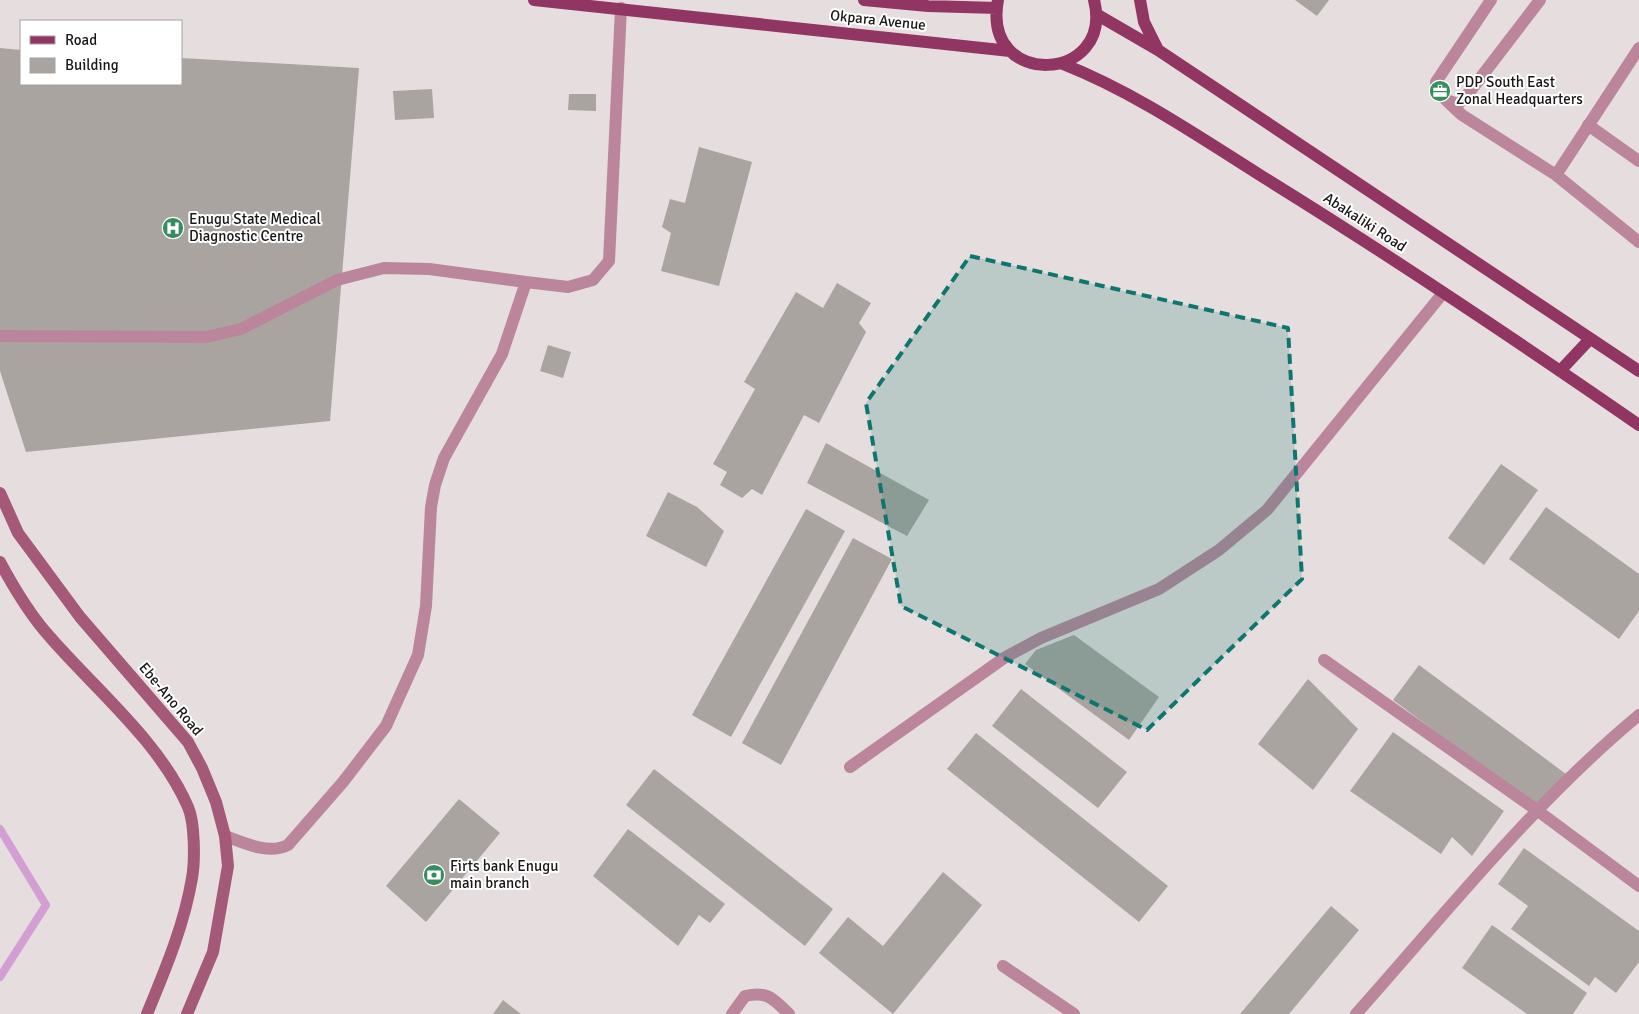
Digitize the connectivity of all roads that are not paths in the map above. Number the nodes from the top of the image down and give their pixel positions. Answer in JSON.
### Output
{"nodes":[{"id":1,"x":534,"y":0,"type":"edge"},
{"id":2,"x":864,"y":0,"type":"edge"},
{"id":3,"x":1140,"y":0,"type":"edge"},
{"id":4,"x":1491,"y":0,"type":"edge"},
{"id":5,"x":1540,"y":0,"type":"edge"},
{"id":6,"x":998,"y":2,"type":"edge"},
{"id":7,"x":1096,"y":5,"type":"edge"},
{"id":8,"x":621,"y":8,"type":"junction"},
{"id":9,"x":1639,"y":48,"type":"edge"},
{"id":10,"x":1158,"y":50,"type":"junction"},
{"id":11,"x":1010,"y":51,"type":"junction"},
{"id":12,"x":1063,"y":64,"type":"junction"},
{"id":13,"x":1446,"y":100,"type":"junction"},
{"id":14,"x":1588,"y":125,"type":"junction"},
{"id":15,"x":1637,"y":155,"type":"edge"},
{"id":16,"x":1556,"y":175,"type":"junction"},
{"id":17,"x":1639,"y":242,"type":"edge"},
{"id":18,"x":526,"y":282,"type":"junction"},
{"id":19,"x":1443,"y":293,"type":"junction"},
{"id":20,"x":0,"y":336,"type":"edge"},
{"id":21,"x":1590,"y":339,"type":"junction"},
{"id":22,"x":1560,"y":370,"type":"junction"},
{"id":23,"x":1639,"y":371,"type":"edge"},
{"id":24,"x":1639,"y":425,"type":"edge"},
{"id":25,"x":0,"y":492,"type":"edge"},
{"id":26,"x":0,"y":562,"type":"edge"},
{"id":27,"x":1324,"y":660,"type":"dead end"},
{"id":28,"x":1639,"y":715,"type":"edge"},
{"id":29,"x":850,"y":767,"type":"dead end"},
{"id":30,"x":1538,"y":811,"type":"junction"},
{"id":31,"x":225,"y":836,"type":"junction"},
{"id":32,"x":1639,"y":886,"type":"edge"},
{"id":33,"x":1003,"y":966,"type":"dead end"},
{"id":34,"x":147,"y":1014,"type":"edge"},
{"id":35,"x":187,"y":1014,"type":"edge"},
{"id":36,"x":732,"y":1014,"type":"edge"},
{"id":37,"x":789,"y":1014,"type":"edge"},
{"id":38,"x":1074,"y":1014,"type":"edge"},
{"id":39,"x":1356,"y":1014,"type":"edge"}],
"edges":[{"from":1,"to":8,"type":"main road","name":"Okpara Avenue"},
{"from":2,"to":6,"type":"main road","name":"Okpara Avenue"},
{"from":3,"to":10,"type":"main road"},
{"from":4,"to":13,"type":"street"},
{"from":5,"to":13,"type":"street"},
{"from":6,"to":11,"type":"main road"},
{"from":7,"to":10,"type":"main road","name":"Abakaliki Road"},
{"from":7,"to":12,"type":"main road"},
{"from":8,"to":11,"type":"main road","name":"Okpara Avenue"},
{"from":8,"to":18,"type":"street"},
{"from":9,"to":14,"type":"street"},
{"from":10,"to":21,"type":"main road","name":"Abakaliki Road"},
{"from":11,"to":12,"type":"main road"},
{"from":12,"to":19,"type":"main road","name":"Abakaliki Road"},
{"from":13,"to":16,"type":"street"},
{"from":14,"to":15,"type":"street"},
{"from":14,"to":16,"type":"street"},
{"from":16,"to":17,"type":"street"},
{"from":18,"to":20,"type":"street"},
{"from":18,"to":31,"type":"street"},
{"from":19,"to":22,"type":"main road","name":"Abakaliki Road"},
{"from":19,"to":29,"type":"street"},
{"from":21,"to":22,"type":"main road"},
{"from":21,"to":23,"type":"main road","name":"Abakaliki Road"},
{"from":22,"to":24,"type":"main road","name":"Abakaliki Road"},
{"from":25,"to":31,"type":"main road","name":"Ebe-Ano Road"},
{"from":26,"to":34,"type":"main road"},
{"from":27,"to":30,"type":"street"},
{"from":28,"to":30,"type":"street"},
{"from":30,"to":32,"type":"street"},
{"from":30,"to":39,"type":"street"},
{"from":31,"to":35,"type":"main road","name":"Ebe-Ano Road"},
{"from":33,"to":38,"type":"street"},
{"from":36,"to":37,"type":"street"}]}
